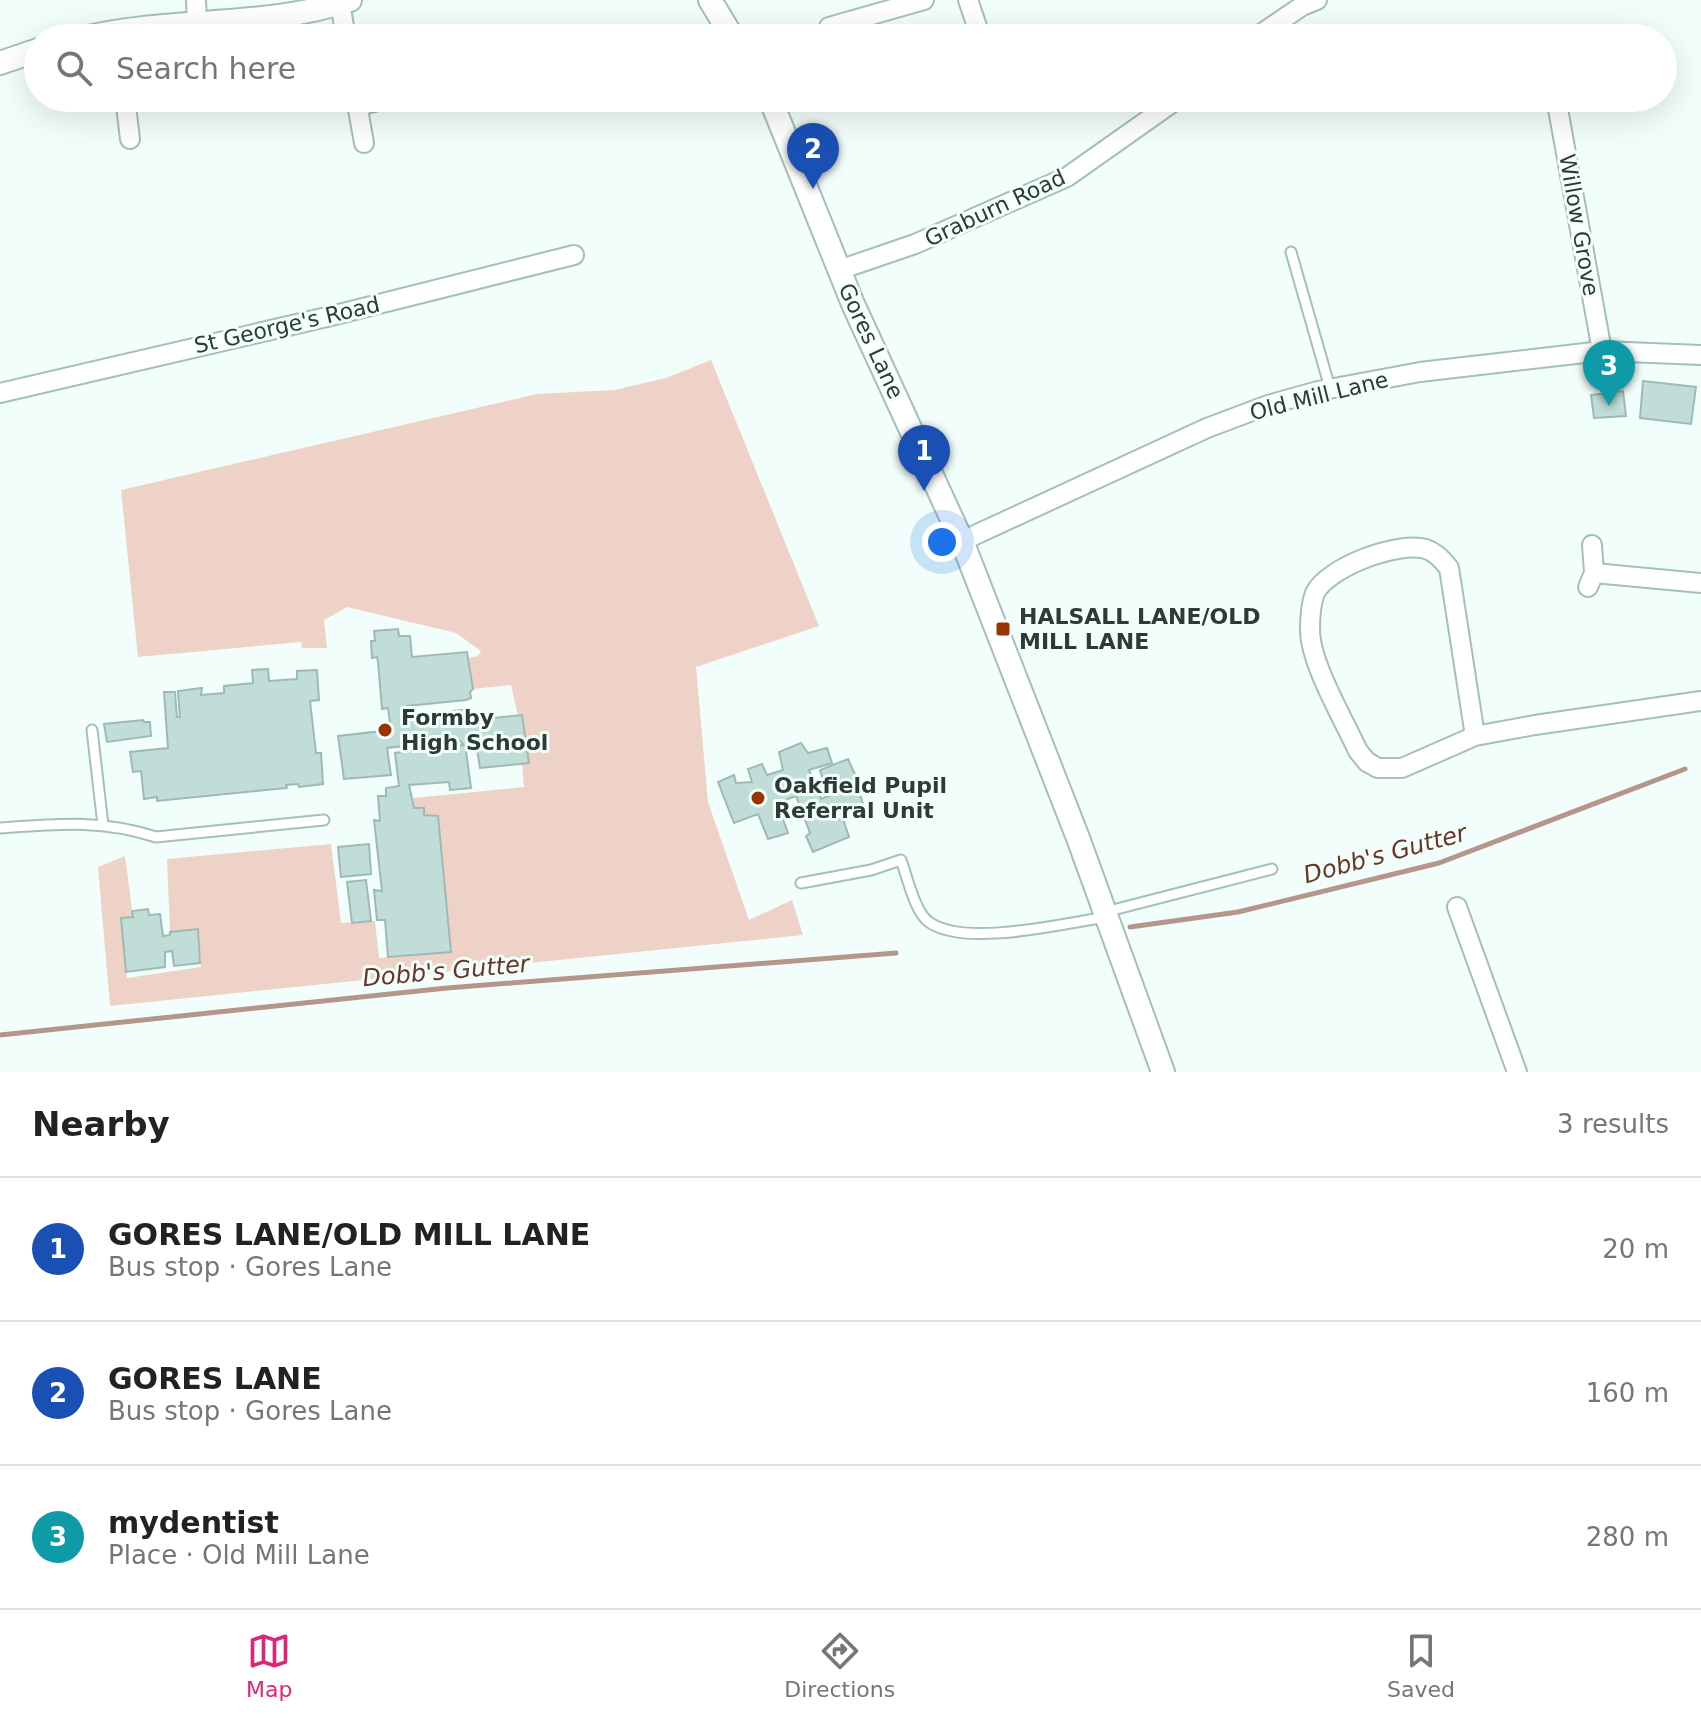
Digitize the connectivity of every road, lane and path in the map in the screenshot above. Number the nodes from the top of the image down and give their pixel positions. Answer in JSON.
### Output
{"nodes":[{"id":1,"x":196,"y":0,"type":"edge"},
{"id":2,"x":710,"y":0,"type":"edge"},
{"id":3,"x":924,"y":0,"type":"edge"},
{"id":4,"x":968,"y":0,"type":"edge"},
{"id":5,"x":1317,"y":0,"type":"edge"},
{"id":6,"x":345,"y":2,"type":"edge"},
{"id":7,"x":197,"y":23,"type":"junction"},
{"id":8,"x":190,"y":24,"type":"edge"},
{"id":9,"x":346,"y":24,"type":"edge"},
{"id":10,"x":725,"y":24,"type":"edge"},
{"id":11,"x":840,"y":24,"type":"edge"},
{"id":12,"x":976,"y":24,"type":"edge"},
{"id":13,"x":1276,"y":24,"type":"edge"},
{"id":14,"x":24,"y":55,"type":"edge"},
{"id":15,"x":0,"y":63,"type":"edge"},
{"id":16,"x":127,"y":112,"type":"edge"},
{"id":17,"x":359,"y":112,"type":"edge"},
{"id":18,"x":776,"y":112,"type":"edge"},
{"id":19,"x":1159,"y":112,"type":"edge"},
{"id":20,"x":1559,"y":112,"type":"edge"},
{"id":21,"x":130,"y":139,"type":"dead end"},
{"id":22,"x":364,"y":143,"type":"dead end"},
{"id":23,"x":1291,"y":252,"type":"dead end"},
{"id":24,"x":574,"y":255,"type":"dead end"},
{"id":25,"x":839,"y":270,"type":"junction"},
{"id":26,"x":1602,"y":351,"type":"junction"},
{"id":27,"x":1701,"y":355,"type":"edge"},
{"id":28,"x":1330,"y":388,"type":"junction"},
{"id":29,"x":0,"y":393,"type":"edge"},
{"id":30,"x":962,"y":541,"type":"junction"},
{"id":31,"x":1592,"y":545,"type":"dead end"},
{"id":32,"x":1701,"y":583,"type":"edge"},
{"id":33,"x":1701,"y":701,"type":"edge"},
{"id":34,"x":92,"y":730,"type":"dead end"},
{"id":35,"x":1475,"y":736,"type":"junction"},
{"id":36,"x":324,"y":820,"type":"dead end"},
{"id":37,"x":103,"y":825,"type":"junction"},
{"id":38,"x":0,"y":828,"type":"edge"},
{"id":39,"x":1272,"y":869,"type":"dead end"},
{"id":40,"x":801,"y":883,"type":"dead end"},
{"id":41,"x":1457,"y":907,"type":"dead end"},
{"id":42,"x":1106,"y":914,"type":"junction"},
{"id":43,"x":1163,"y":1072,"type":"edge"},
{"id":44,"x":1517,"y":1072,"type":"edge"}],
"edges":[{"from":1,"to":7,"type":"street"},
{"from":2,"to":10,"type":"street"},
{"from":3,"to":11,"type":"street"},
{"from":4,"to":12,"type":"street"},
{"from":5,"to":13,"type":"street"},
{"from":6,"to":7,"type":"street"},
{"from":6,"to":9,"type":"street"},
{"from":7,"to":8,"type":"street"},
{"from":14,"to":15,"type":"street"},
{"from":16,"to":21,"type":"street"},
{"from":17,"to":22,"type":"street"},
{"from":18,"to":25,"type":"street","name":"Gores Lane"},
{"from":19,"to":25,"type":"street","name":"Graburn Road"},
{"from":20,"to":26,"type":"street","name":"Willow Grove"},
{"from":23,"to":28,"type":"lane"},
{"from":24,"to":29,"type":"street","name":"St George's Road"},
{"from":25,"to":30,"type":"street","name":"Gores Lane"},
{"from":26,"to":27,"type":"street","name":"Old Mill Lane"},
{"from":26,"to":28,"type":"street","name":"Old Mill Lane"},
{"from":28,"to":30,"type":"street","name":"Old Mill Lane"},
{"from":30,"to":42,"type":"street","name":"Gores Lane"},
{"from":31,"to":32,"type":"street"},
{"from":33,"to":35,"type":"street"},
{"from":34,"to":37,"type":"lane"},
{"from":35,"to":35,"type":"street"},
{"from":36,"to":37,"type":"lane"},
{"from":37,"to":38,"type":"lane"},
{"from":39,"to":42,"type":"lane"},
{"from":40,"to":42,"type":"lane"},
{"from":41,"to":44,"type":"street"},
{"from":42,"to":43,"type":"street","name":"Gores Lane"}]}
